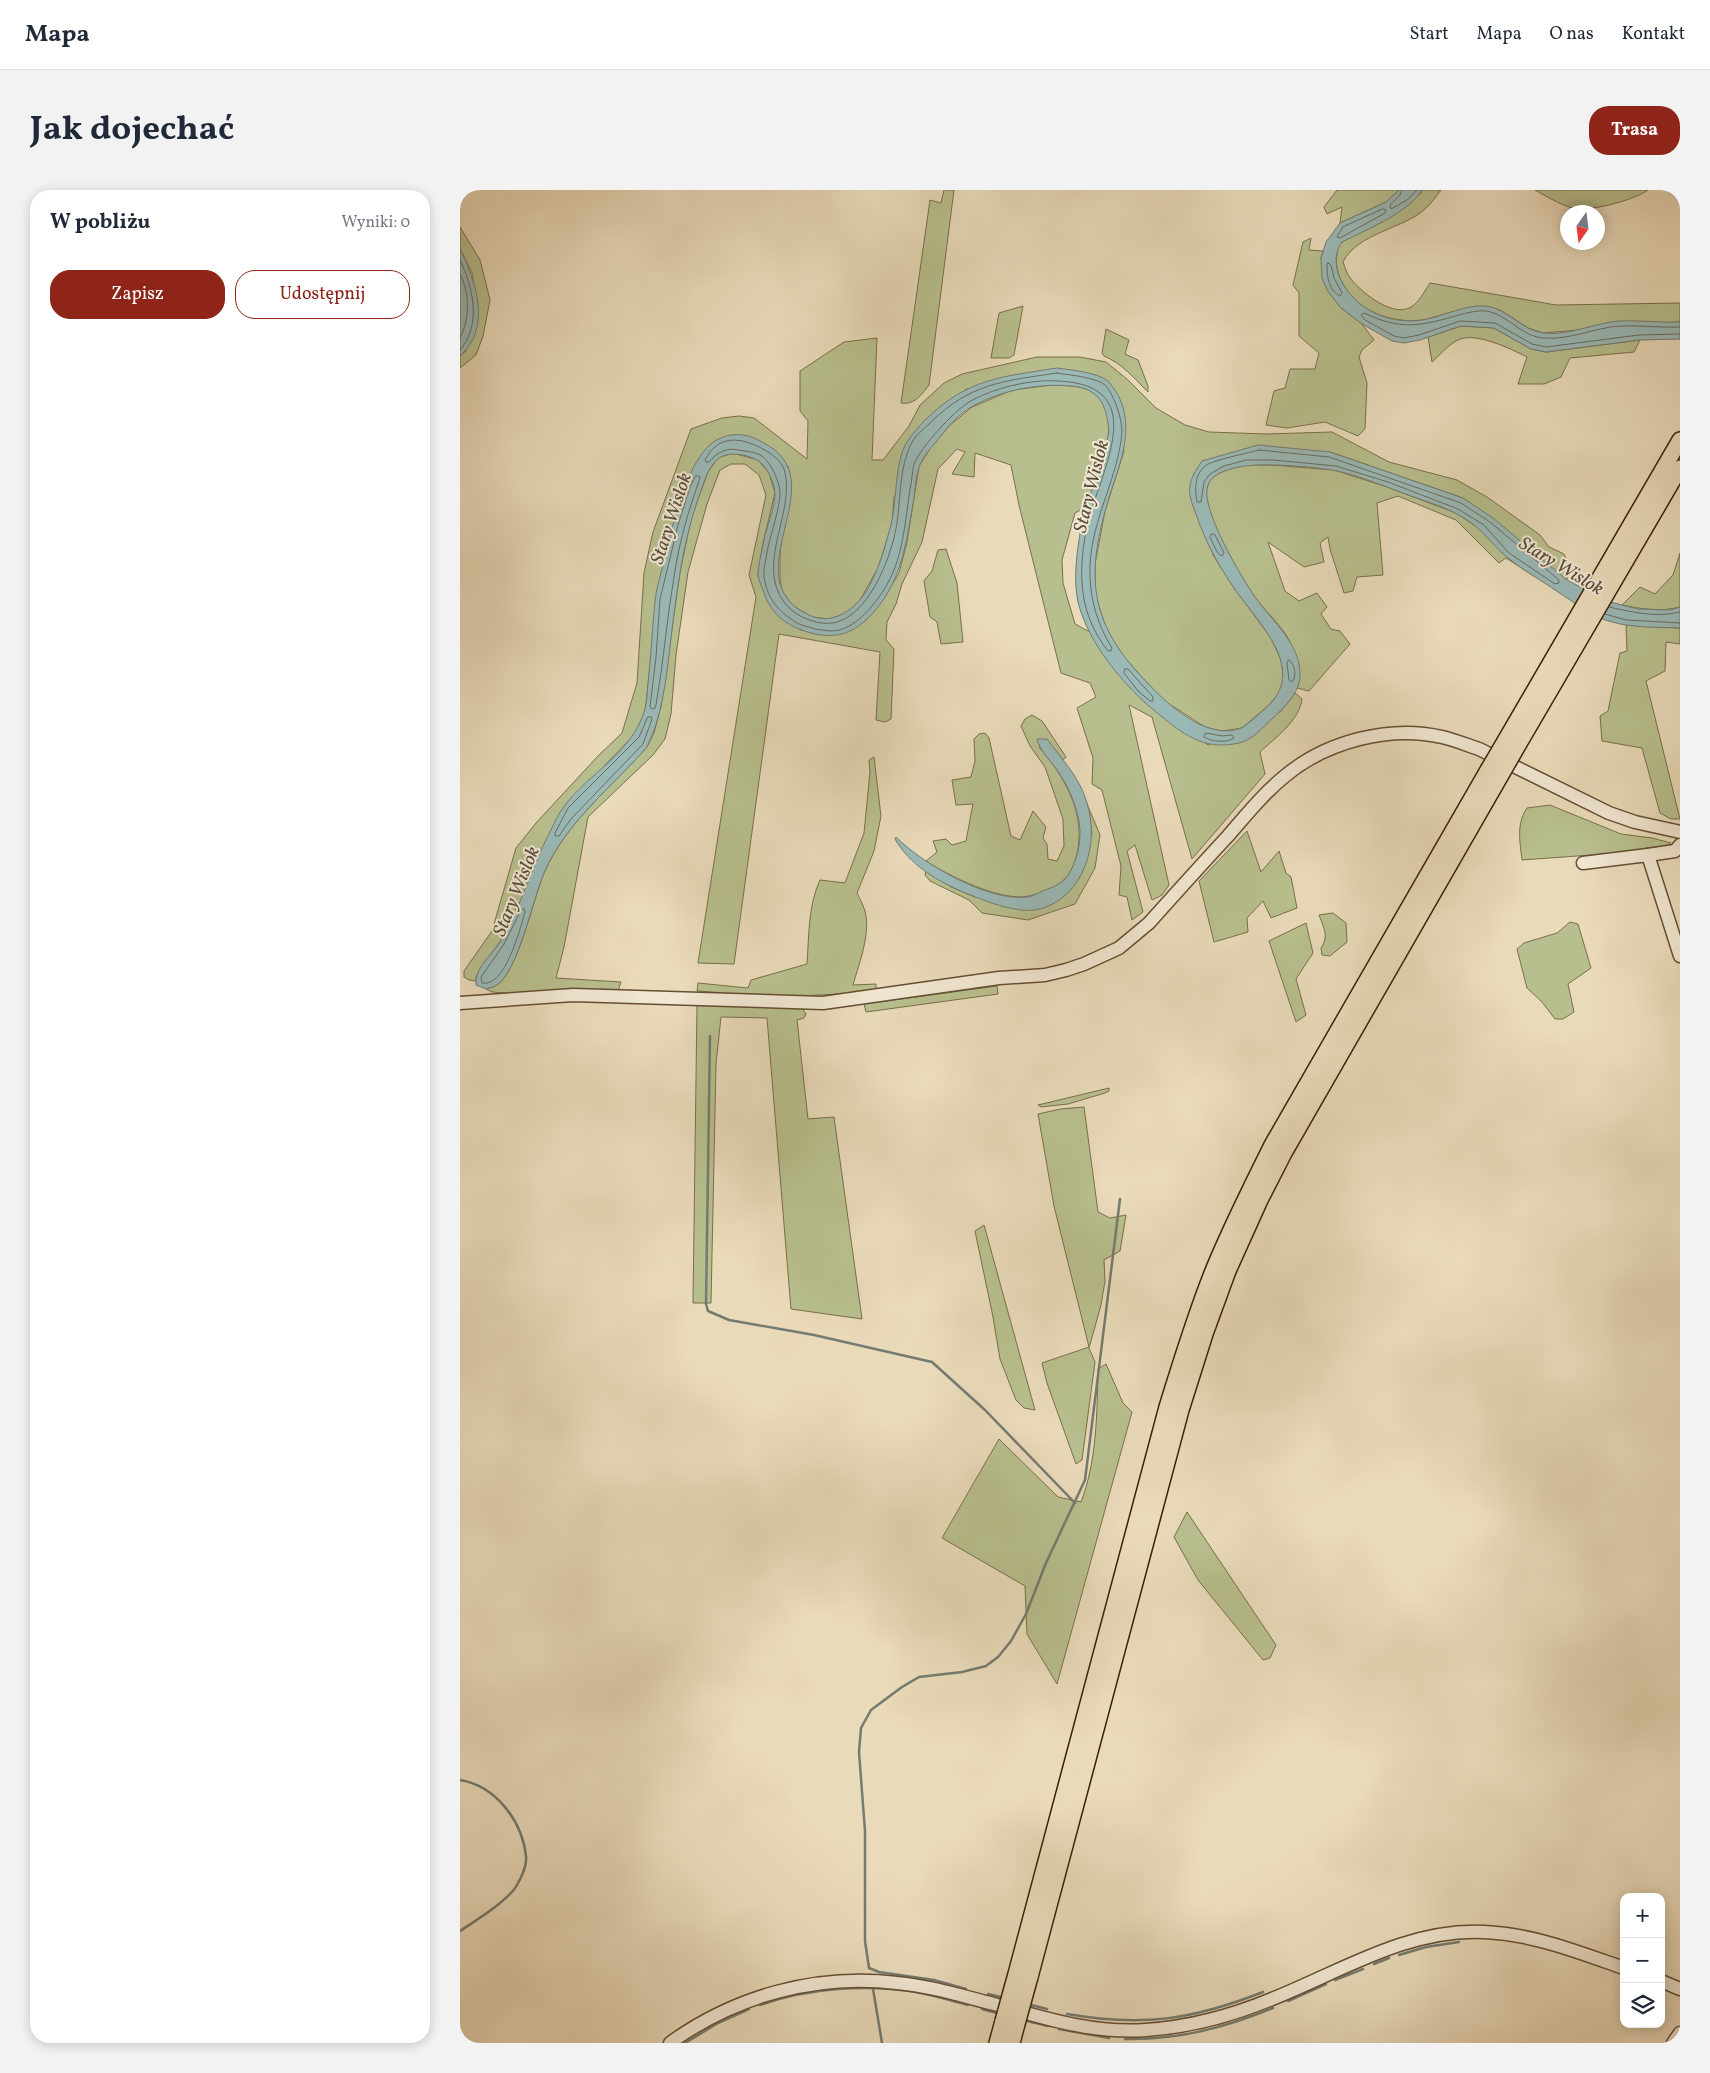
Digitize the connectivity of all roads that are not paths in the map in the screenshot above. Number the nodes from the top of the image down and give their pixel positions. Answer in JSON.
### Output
{"nodes":[{"id":1,"x":1680,"y":440,"type":"edge"},
{"id":2,"x":1680,"y":468,"type":"edge"},
{"id":3,"x":1609,"y":577,"type":"junction"},
{"id":4,"x":1680,"y":832,"type":"edge"},
{"id":5,"x":1680,"y":845,"type":"edge"},
{"id":6,"x":1648,"y":856,"type":"junction"},
{"id":7,"x":1583,"y":863,"type":"dead end"},
{"id":8,"x":1680,"y":956,"type":"edge"},
{"id":9,"x":460,"y":1003,"type":"edge"},
{"id":10,"x":1620,"y":1967,"type":"edge"},
{"id":11,"x":1665,"y":1982,"type":"edge"},
{"id":12,"x":1680,"y":1988,"type":"edge"},
{"id":13,"x":1010,"y":2023,"type":"junction"},
{"id":14,"x":1680,"y":2033,"type":"edge"},
{"id":15,"x":670,"y":2043,"type":"edge"},
{"id":16,"x":998,"y":2043,"type":"edge"},
{"id":17,"x":1012,"y":2043,"type":"edge"},
{"id":18,"x":1673,"y":2043,"type":"edge"}],
"edges":[{"from":1,"to":3,"type":"main road"},
{"from":2,"to":3,"type":"main road"},
{"from":3,"to":13,"type":"main road","bridge":true},
{"from":4,"to":9,"type":"street"},
{"from":5,"to":6,"type":"street"},
{"from":6,"to":7,"type":"street"},
{"from":6,"to":8,"type":"street"},
{"from":10,"to":15,"type":"street"},
{"from":11,"to":12,"type":"street"},
{"from":13,"to":16,"type":"main road"},
{"from":13,"to":17,"type":"main road"},
{"from":14,"to":18,"type":"street"}]}
